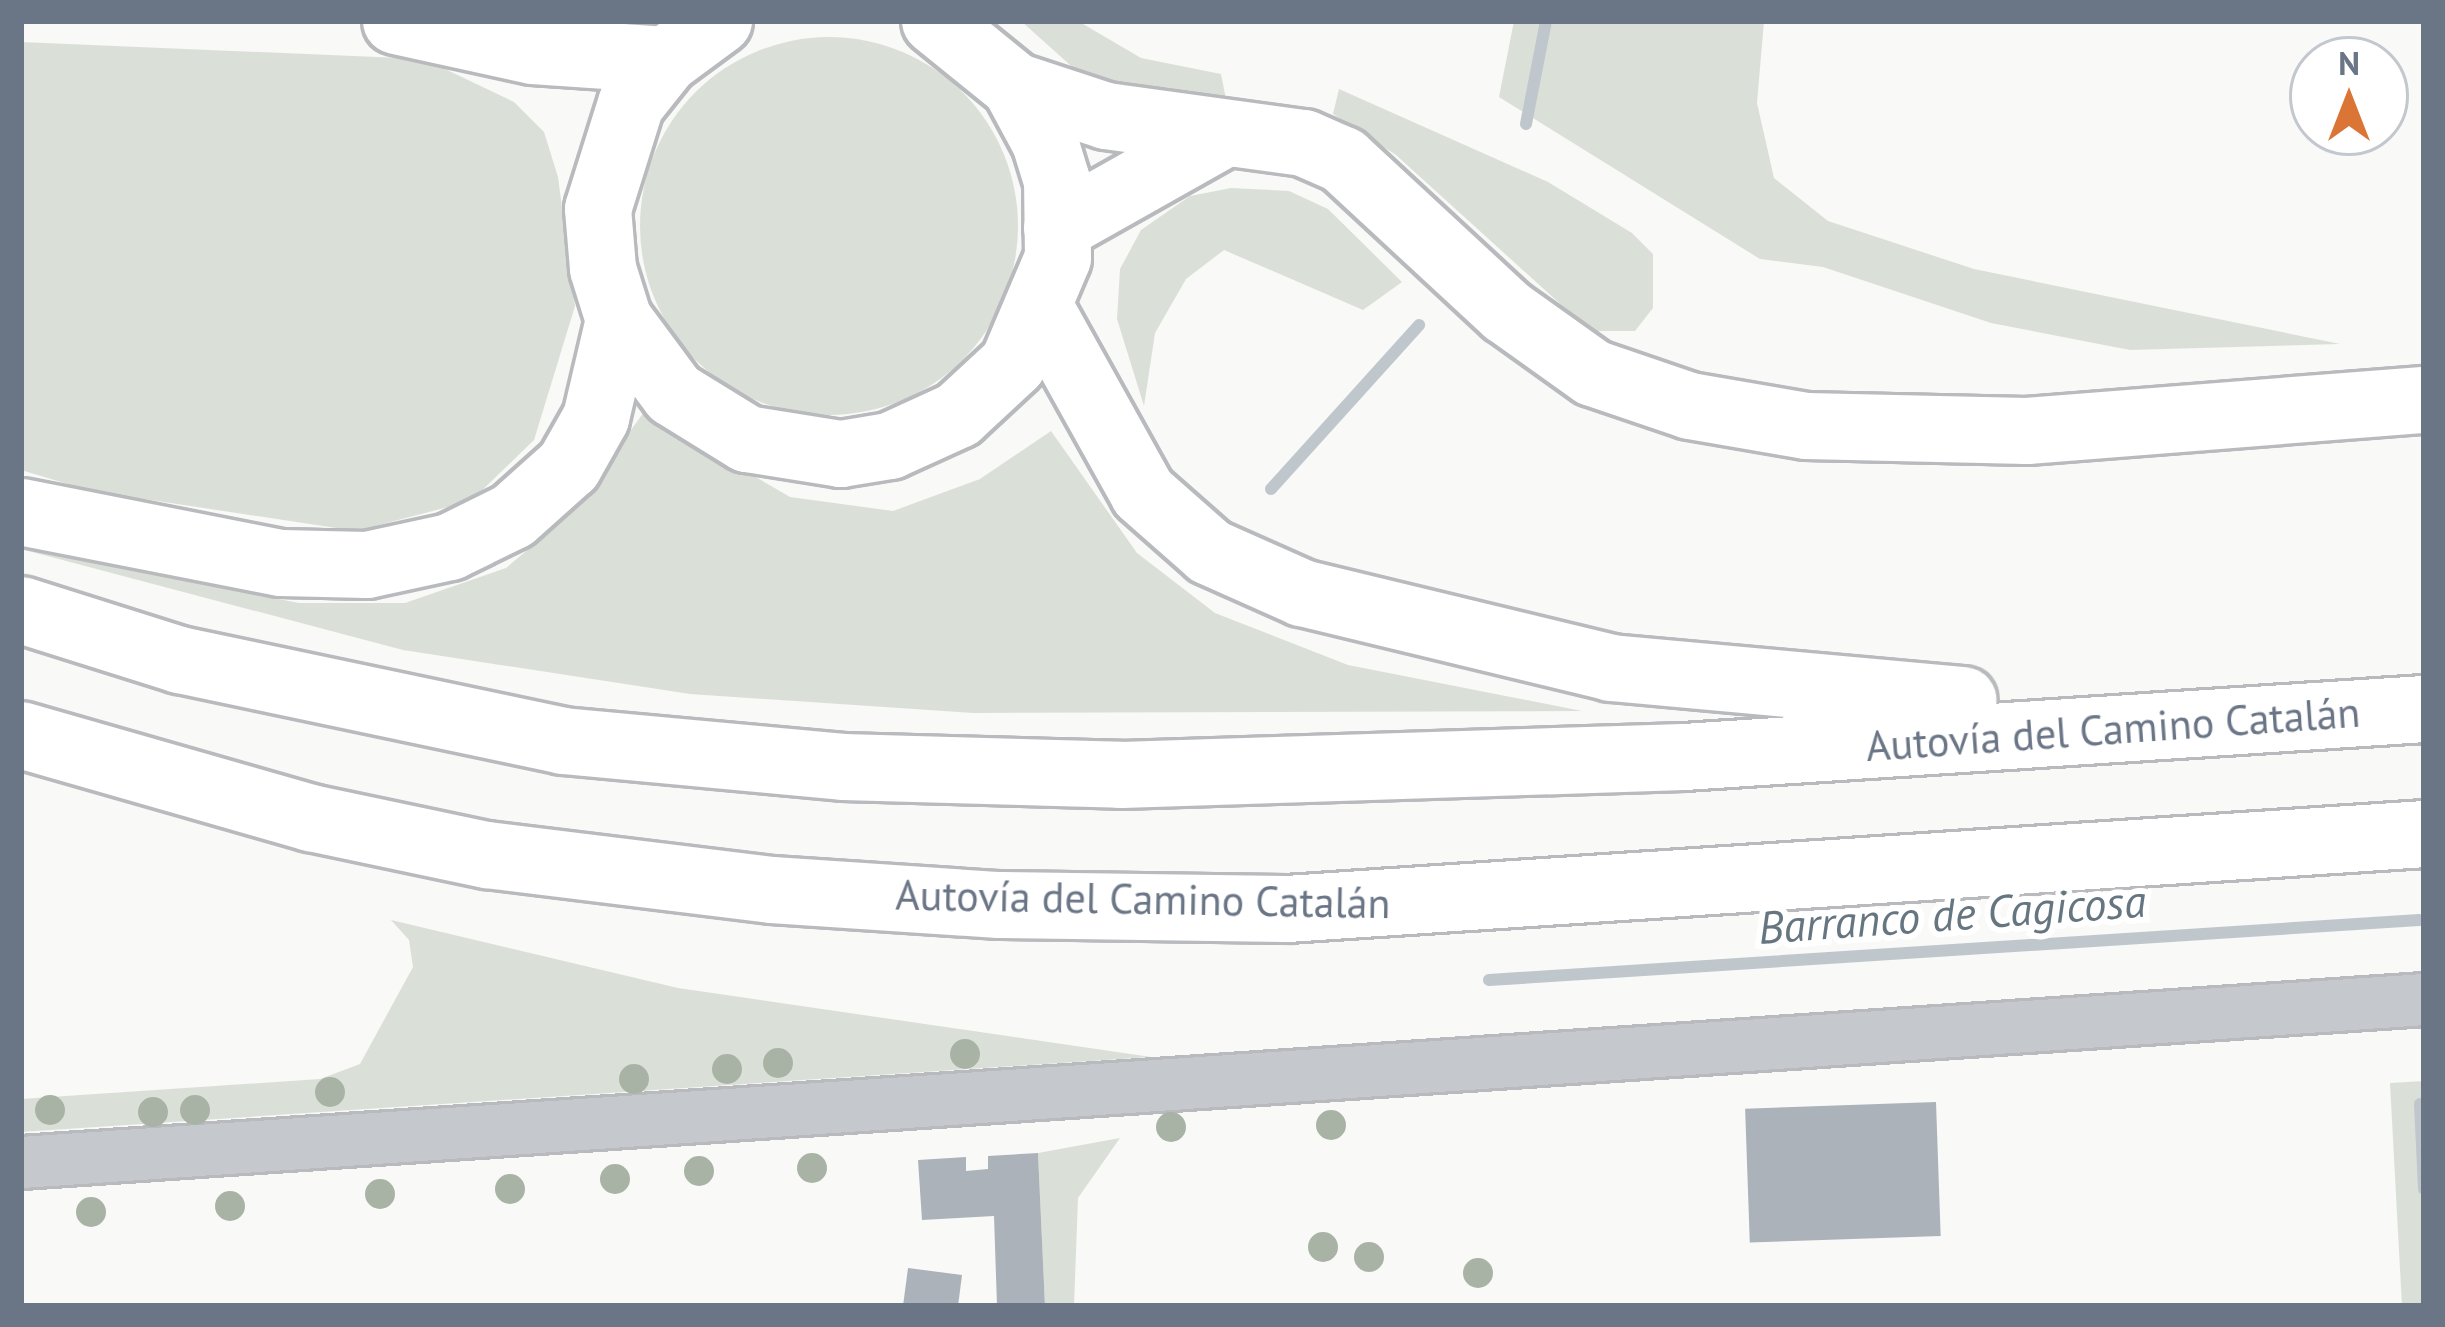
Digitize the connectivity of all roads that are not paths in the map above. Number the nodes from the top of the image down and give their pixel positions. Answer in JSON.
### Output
{"nodes":[{"id":1,"x":396,"y":21,"type":"edge"},
{"id":2,"x":719,"y":21,"type":"edge"},
{"id":3,"x":935,"y":21,"type":"edge"},
{"id":4,"x":533,"y":51,"type":"junction"},
{"id":5,"x":666,"y":60,"type":"junction"},
{"id":6,"x":1015,"y":86,"type":"junction"},
{"id":7,"x":1220,"y":136,"type":"junction"},
{"id":8,"x":610,"y":151,"type":"junction"},
{"id":9,"x":1057,"y":228,"type":"junction"},
{"id":10,"x":1042,"y":313,"type":"junction"},
{"id":11,"x":619,"y":320,"type":"junction"},
{"id":12,"x":2424,"y":400,"type":"edge"},
{"id":13,"x":21,"y":512,"type":"edge"},
{"id":14,"x":21,"y":610,"type":"edge"},
{"id":15,"x":2424,"y":691,"type":"edge"},
{"id":16,"x":2424,"y":709,"type":"edge"},
{"id":17,"x":21,"y":735,"type":"edge"},
{"id":18,"x":21,"y":766,"type":"edge"},
{"id":19,"x":2424,"y":834,"type":"edge"},
{"id":20,"x":487,"y":855,"type":"junction"},
{"id":21,"x":2424,"y":999,"type":"edge"},
{"id":22,"x":21,"y":1162,"type":"edge"}],
"edges":[{"from":1,"to":4,"type":"highway"},
{"from":2,"to":5,"type":"highway"},
{"from":3,"to":6,"type":"highway"},
{"from":4,"to":5,"type":"highway"},
{"from":4,"to":8,"type":"highway"},
{"from":5,"to":8,"type":"highway"},
{"from":6,"to":7,"type":"highway"},
{"from":6,"to":9,"type":"highway"},
{"from":7,"to":9,"type":"highway"},
{"from":7,"to":12,"type":"highway"},
{"from":8,"to":11,"type":"highway"},
{"from":9,"to":10,"type":"highway"},
{"from":10,"to":11,"type":"highway"},
{"from":10,"to":15,"type":"highway"},
{"from":11,"to":13,"type":"highway"},
{"from":14,"to":16,"type":"highway","name":"Autovía del Camino Catalán"},
{"from":17,"to":20,"type":"highway","name":"Autovía del Camino Catalán"},
{"from":18,"to":20,"type":"highway"},
{"from":19,"to":20,"type":"highway","name":"Autovía del Camino Catalán"},
{"from":21,"to":22,"type":"street"}]}
